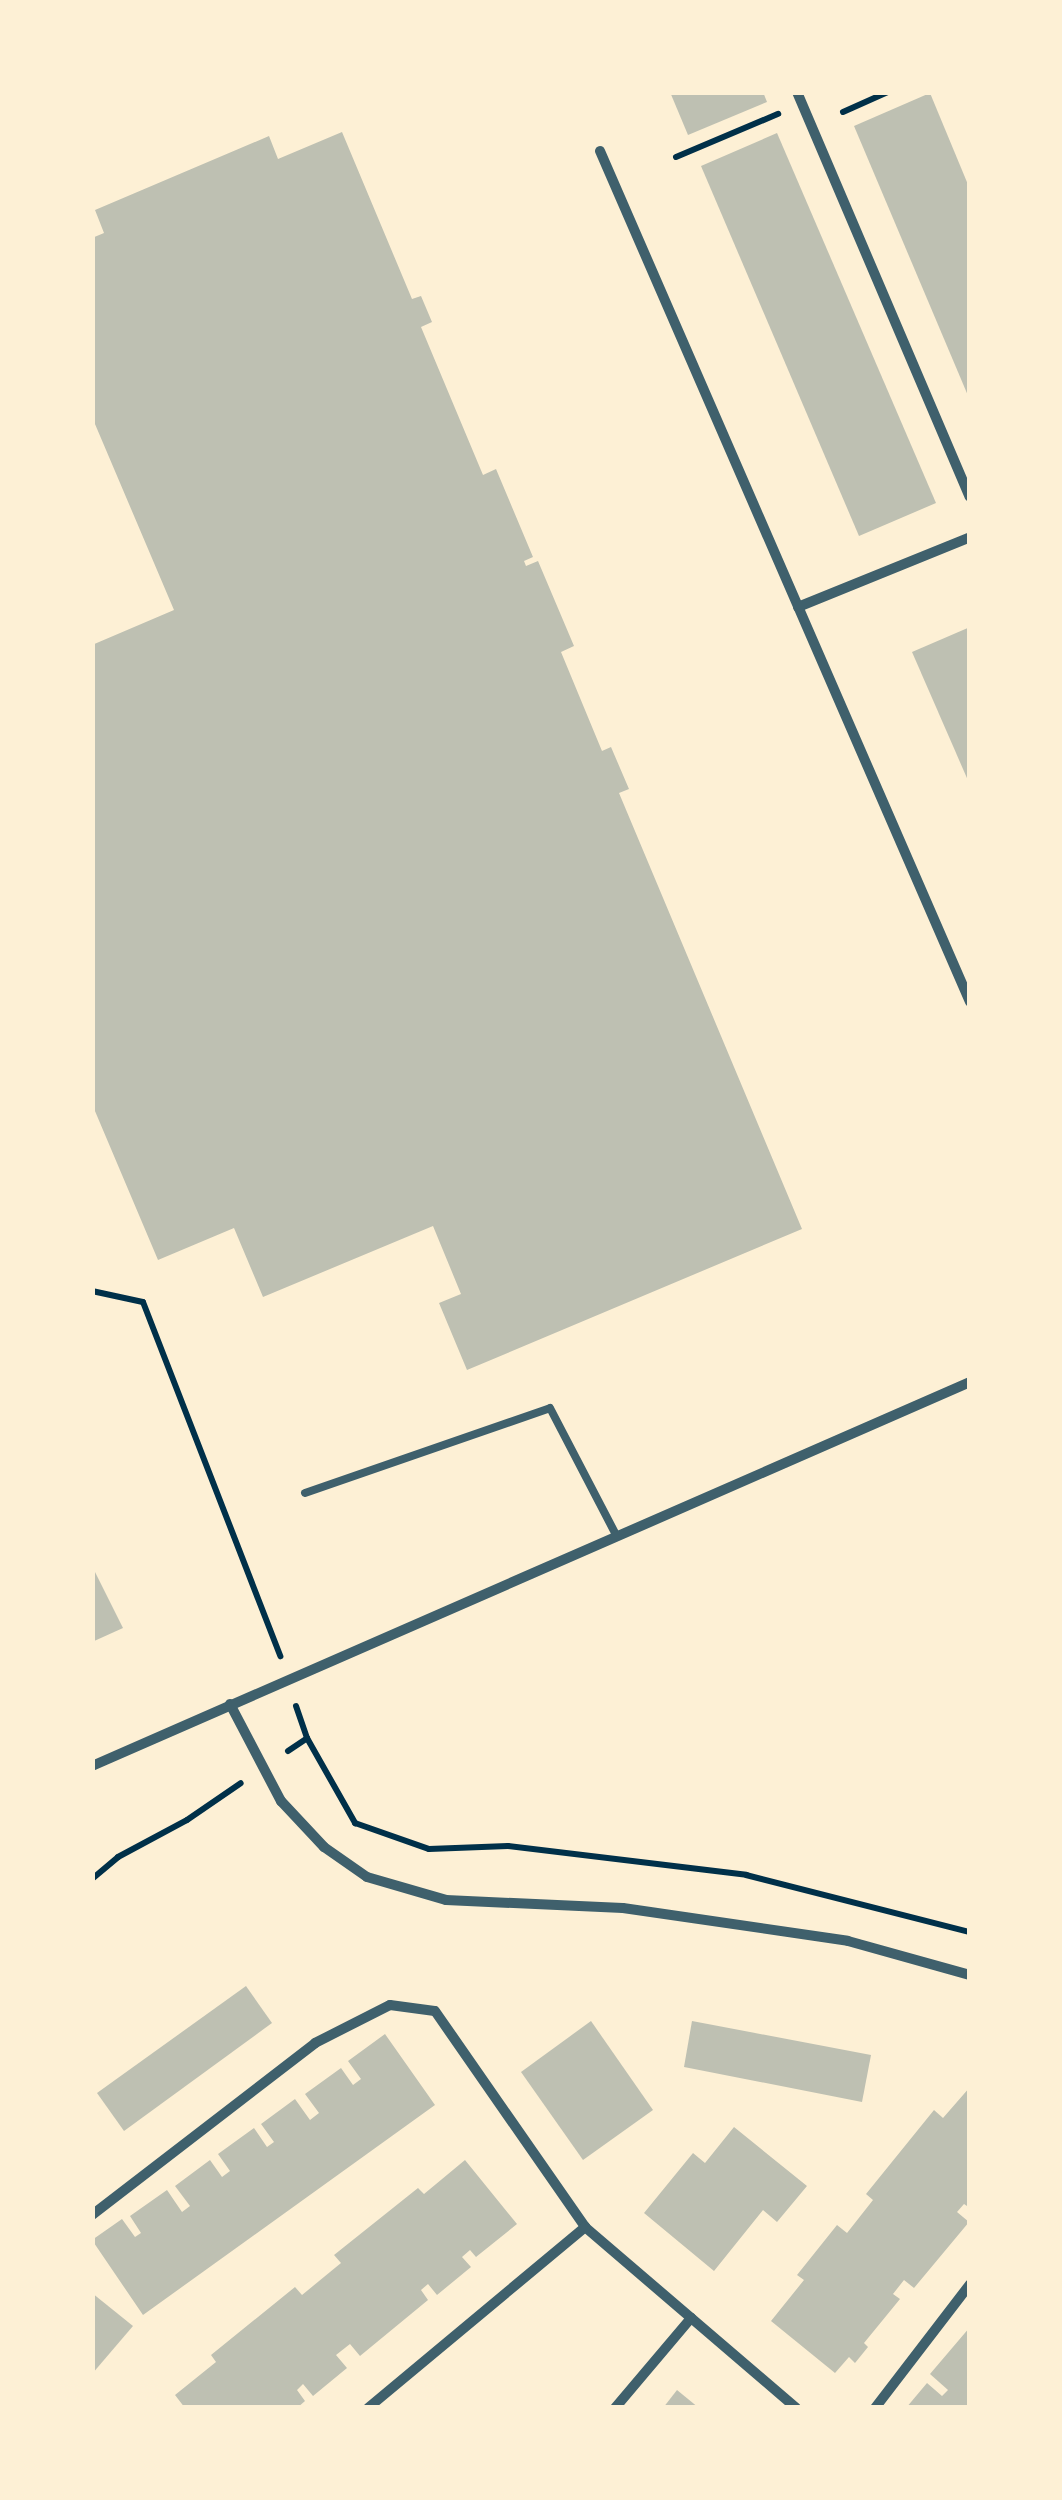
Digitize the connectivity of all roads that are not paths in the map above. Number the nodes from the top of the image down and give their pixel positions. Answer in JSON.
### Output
{"nodes":[{"id":1,"x":797,"y":92,"type":"edge"},
{"id":2,"x":600,"y":150,"type":"dead end"},
{"id":3,"x":970,"y":497,"type":"edge"},
{"id":4,"x":970,"y":537,"type":"edge"},
{"id":5,"x":798,"y":607,"type":"junction"},
{"id":6,"x":970,"y":1002,"type":"edge"},
{"id":7,"x":970,"y":1382,"type":"edge"},
{"id":8,"x":305,"y":1493,"type":"dead end"},
{"id":9,"x":616,"y":1535,"type":"junction"},
{"id":10,"x":230,"y":1704,"type":"junction"},
{"id":11,"x":92,"y":1766,"type":"edge"},
{"id":12,"x":970,"y":1975,"type":"edge"},
{"id":13,"x":92,"y":2215,"type":"edge"},
{"id":14,"x":585,"y":2227,"type":"junction"},
{"id":15,"x":970,"y":2284,"type":"edge"},
{"id":16,"x":692,"y":2318,"type":"junction"},
{"id":17,"x":368,"y":2408,"type":"edge"},
{"id":18,"x":615,"y":2408,"type":"edge"},
{"id":19,"x":796,"y":2408,"type":"edge"},
{"id":20,"x":876,"y":2408,"type":"edge"}],
"edges":[{"from":1,"to":3,"type":"street"},
{"from":2,"to":5,"type":"street"},
{"from":4,"to":5,"type":"street"},
{"from":5,"to":6,"type":"street"},
{"from":7,"to":9,"type":"street"},
{"from":8,"to":9,"type":"lane"},
{"from":9,"to":10,"type":"street"},
{"from":10,"to":11,"type":"street"},
{"from":10,"to":12,"type":"street"},
{"from":13,"to":14,"type":"street"},
{"from":14,"to":16,"type":"street"},
{"from":14,"to":17,"type":"street"},
{"from":15,"to":20,"type":"street"},
{"from":16,"to":18,"type":"street"},
{"from":16,"to":19,"type":"street"}]}
